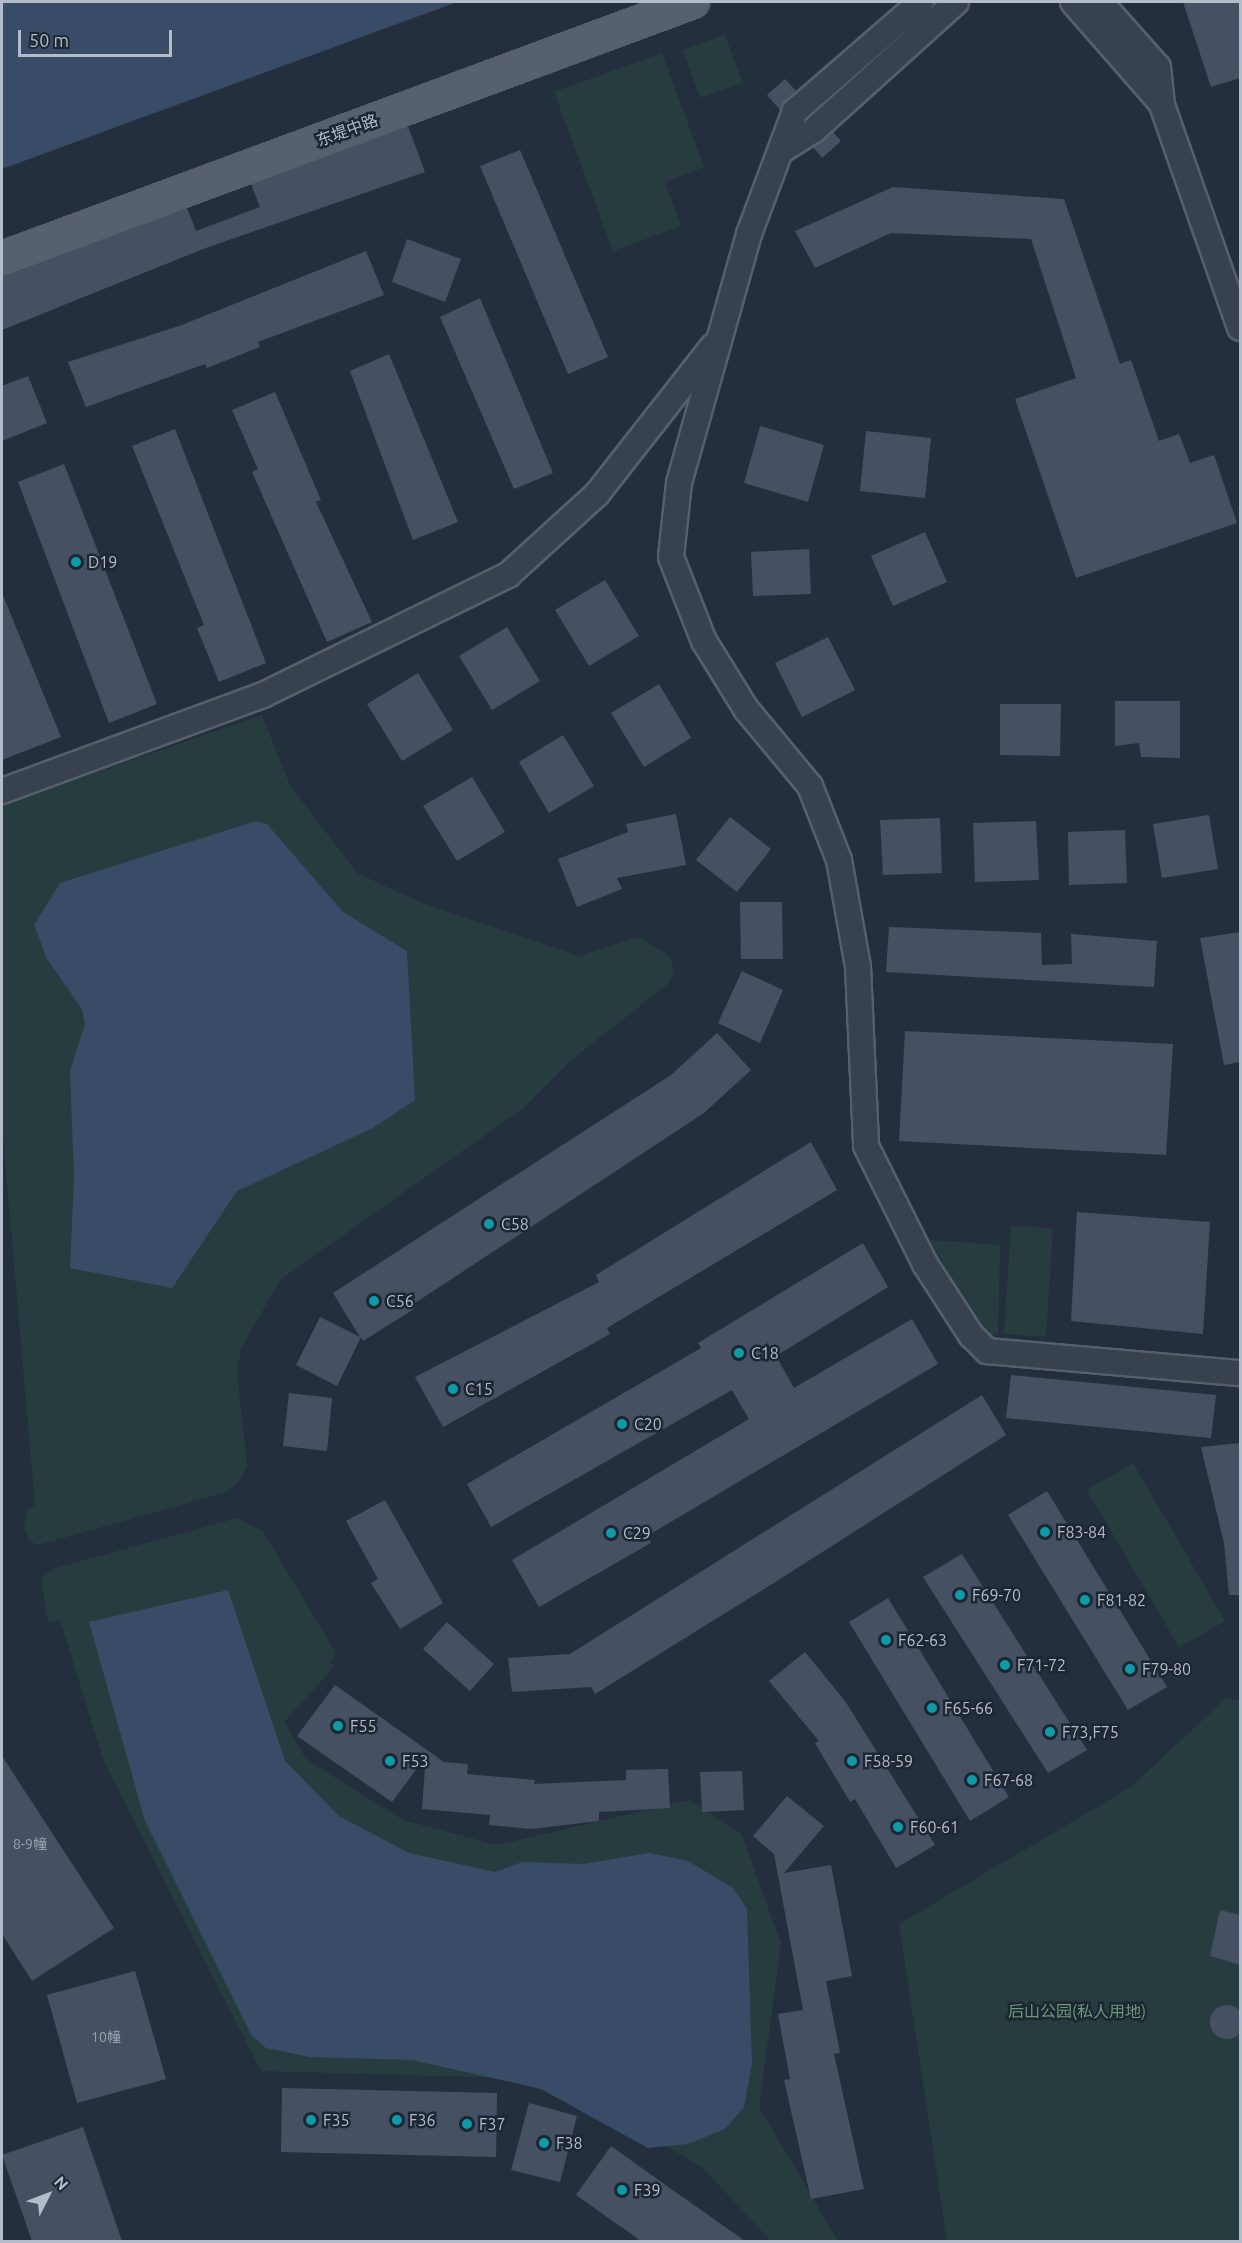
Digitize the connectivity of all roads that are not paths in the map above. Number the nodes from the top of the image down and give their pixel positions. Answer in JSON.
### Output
{"nodes":[{"id":1,"x":635,"y":2,"type":"edge"},
{"id":2,"x":693,"y":2,"type":"edge"},
{"id":3,"x":921,"y":2,"type":"edge"},
{"id":4,"x":956,"y":2,"type":"edge"},
{"id":5,"x":1073,"y":2,"type":"edge"},
{"id":6,"x":1100,"y":2,"type":"edge"},
{"id":7,"x":1162,"y":105,"type":"junction"},
{"id":8,"x":782,"y":150,"type":"junction"},
{"id":9,"x":2,"y":236,"type":"edge"},
{"id":10,"x":2,"y":258,"type":"edge"},
{"id":11,"x":1240,"y":328,"type":"edge"},
{"id":12,"x":720,"y":337,"type":"junction"},
{"id":13,"x":2,"y":791,"type":"edge"},
{"id":14,"x":1240,"y":1372,"type":"edge"}],
"edges":[{"from":1,"to":9,"type":"main road","name":"东堤中路"},
{"from":2,"to":10,"type":"main road","name":"东堤中路"},
{"from":3,"to":8,"type":"street"},
{"from":4,"to":8,"type":"street"},
{"from":5,"to":7,"type":"street"},
{"from":6,"to":7,"type":"street"},
{"from":7,"to":11,"type":"street"},
{"from":8,"to":12,"type":"street"},
{"from":12,"to":13,"type":"street"},
{"from":12,"to":14,"type":"street"}]}
